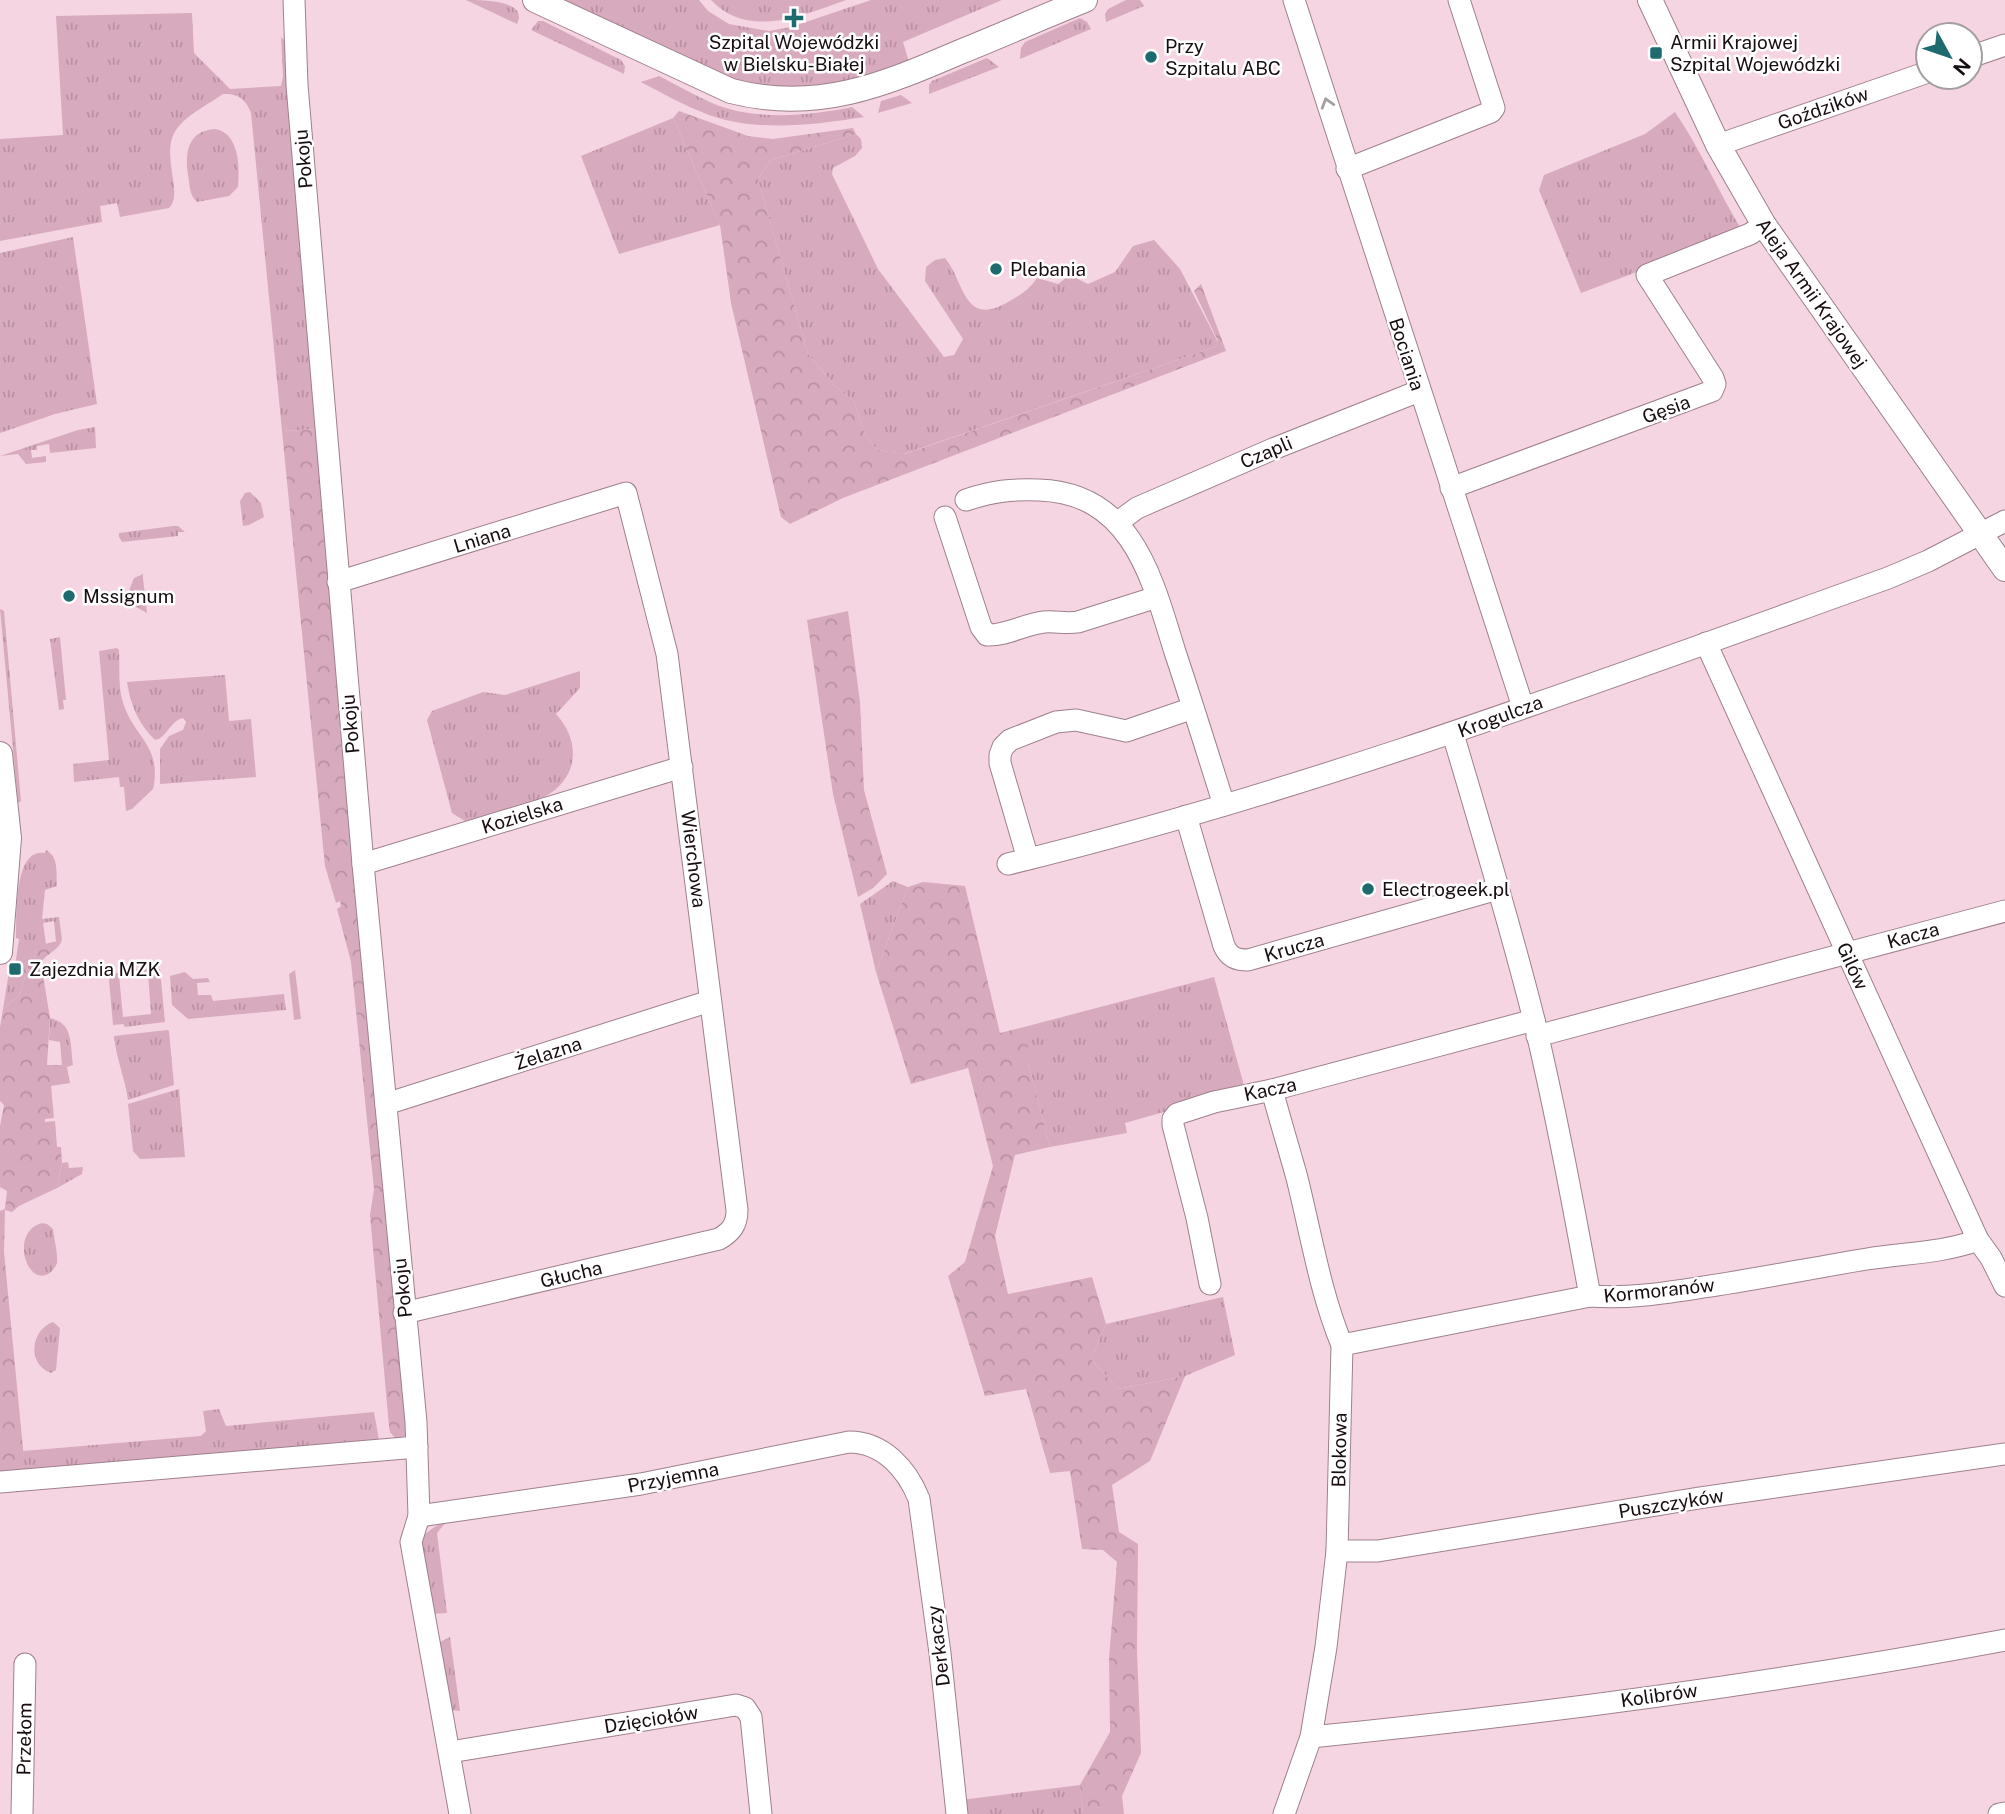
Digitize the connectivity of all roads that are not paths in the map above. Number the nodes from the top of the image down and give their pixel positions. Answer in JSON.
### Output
{"nodes":[{"id":1,"x":294,"y":0,"type":"edge"},
{"id":2,"x":535,"y":0,"type":"edge"},
{"id":3,"x":1084,"y":0,"type":"edge"},
{"id":4,"x":1294,"y":0,"type":"edge"},
{"id":5,"x":1459,"y":0,"type":"edge"},
{"id":6,"x":1650,"y":0,"type":"edge"},
{"id":7,"x":2005,"y":45,"type":"edge"},
{"id":8,"x":1984,"y":52,"type":"edge"},
{"id":9,"x":1914,"y":77,"type":"edge"},
{"id":10,"x":1718,"y":145,"type":"junction"},
{"id":11,"x":1347,"y":169,"type":"junction"},
{"id":12,"x":1764,"y":225,"type":"junction"},
{"id":13,"x":1419,"y":391,"type":"junction"},
{"id":14,"x":1451,"y":488,"type":"junction"},
{"id":15,"x":626,"y":493,"type":"joint"},
{"id":16,"x":966,"y":500,"type":"dead end"},
{"id":17,"x":946,"y":517,"type":"dead end"},
{"id":18,"x":2005,"y":521,"type":"edge"},
{"id":19,"x":1118,"y":522,"type":"junction"},
{"id":20,"x":1980,"y":534,"type":"junction"},
{"id":21,"x":2005,"y":569,"type":"edge"},
{"id":22,"x":338,"y":582,"type":"junction"},
{"id":23,"x":1157,"y":597,"type":"junction"},
{"id":24,"x":1706,"y":643,"type":"junction"},
{"id":25,"x":1523,"y":707,"type":"junction"},
{"id":26,"x":1193,"y":708,"type":"junction"},
{"id":27,"x":1452,"y":734,"type":"junction"},
{"id":28,"x":0,"y":754,"type":"edge"},
{"id":29,"x":681,"y":767,"type":"junction"},
{"id":30,"x":1224,"y":805,"type":"junction"},
{"id":31,"x":1186,"y":817,"type":"junction"},
{"id":32,"x":363,"y":864,"type":"junction"},
{"id":33,"x":1498,"y":889,"type":"junction"},
{"id":34,"x":2005,"y":911,"type":"edge"},
{"id":35,"x":2,"y":925,"type":"edge"},
{"id":36,"x":0,"y":952,"type":"edge"},
{"id":37,"x":1846,"y":952,"type":"junction"},
{"id":38,"x":710,"y":1001,"type":"junction"},
{"id":39,"x":1535,"y":1028,"type":"junction"},
{"id":40,"x":1272,"y":1090,"type":"junction"},
{"id":41,"x":386,"y":1104,"type":"junction"},
{"id":42,"x":733,"y":1227,"type":"joint"},
{"id":43,"x":1978,"y":1240,"type":"junction"},
{"id":44,"x":1210,"y":1284,"type":"dead end"},
{"id":45,"x":2005,"y":1286,"type":"edge"},
{"id":46,"x":1590,"y":1296,"type":"junction"},
{"id":47,"x":404,"y":1313,"type":"junction"},
{"id":48,"x":1342,"y":1345,"type":"junction"},
{"id":49,"x":417,"y":1447,"type":"junction"},
{"id":50,"x":2005,"y":1454,"type":"edge"},
{"id":51,"x":911,"y":1480,"type":"joint"},
{"id":52,"x":0,"y":1482,"type":"edge"},
{"id":53,"x":419,"y":1516,"type":"junction"},
{"id":54,"x":1336,"y":1551,"type":"junction"},
{"id":55,"x":2005,"y":1640,"type":"edge"},
{"id":56,"x":25,"y":1664,"type":"dead end"},
{"id":57,"x":1311,"y":1737,"type":"junction"},
{"id":58,"x":450,"y":1752,"type":"junction"},
{"id":59,"x":2005,"y":1813,"type":"edge"},
{"id":60,"x":22,"y":1814,"type":"edge"},
{"id":61,"x":460,"y":1814,"type":"edge"},
{"id":62,"x":761,"y":1814,"type":"edge"},
{"id":63,"x":957,"y":1814,"type":"edge"},
{"id":64,"x":1284,"y":1814,"type":"edge"},
{"id":65,"x":1999,"y":1814,"type":"edge"}],
"edges":[{"from":1,"to":22,"type":"street","name":"Pokoju"},
{"from":2,"to":3,"type":"street"},
{"from":11,"to":4,"type":"street","name":"Bociania","one_way":true},
{"from":5,"to":11,"type":"street"},
{"from":6,"to":10,"type":"street","name":"Aleja Armii Krajowej"},
{"from":7,"to":8,"type":"street"},
{"from":9,"to":10,"type":"street","name":"Goździków"},
{"from":10,"to":12,"type":"street","name":"Aleja Armii Krajowej"},
{"from":11,"to":13,"type":"street","name":"Bociania"},
{"from":12,"to":14,"type":"street","name":"Gęsia"},
{"from":12,"to":20,"type":"street","name":"Aleja Armii Krajowej"},
{"from":13,"to":14,"type":"street","name":"Bociania"},
{"from":13,"to":19,"type":"street","name":"Czapli"},
{"from":14,"to":25,"type":"street","name":"Bociania"},
{"from":15,"to":22,"type":"street","name":"Lniana"},
{"from":15,"to":29,"type":"street","name":"Wierchowa"},
{"from":16,"to":19,"type":"street"},
{"from":17,"to":23,"type":"street"},
{"from":18,"to":20,"type":"street","name":"Krogulcza"},
{"from":19,"to":23,"type":"street"},
{"from":20,"to":21,"type":"street","name":"Aleja Armii Krajowej"},
{"from":20,"to":24,"type":"street","name":"Krogulcza"},
{"from":22,"to":32,"type":"street","name":"Pokoju"},
{"from":23,"to":26,"type":"street"},
{"from":24,"to":25,"type":"street","name":"Krogulcza"},
{"from":24,"to":37,"type":"street","name":"Gilów"},
{"from":25,"to":27,"type":"street","name":"Krogulcza"},
{"from":26,"to":30,"type":"street"},
{"from":26,"to":31,"type":"street","name":"Krogulcza"},
{"from":27,"to":30,"type":"street","name":"Krogulcza"},
{"from":27,"to":33,"type":"street"},
{"from":28,"to":35,"type":"street"},
{"from":29,"to":32,"type":"street","name":"Kozielska"},
{"from":29,"to":38,"type":"street","name":"Wierchowa"},
{"from":30,"to":31,"type":"street","name":"Krogulcza"},
{"from":31,"to":33,"type":"street","name":"Krucza"},
{"from":32,"to":41,"type":"street","name":"Pokoju"},
{"from":33,"to":39,"type":"street"},
{"from":34,"to":37,"type":"street","name":"Kacza"},
{"from":35,"to":36,"type":"street"},
{"from":37,"to":39,"type":"street","name":"Kacza"},
{"from":37,"to":43,"type":"street","name":"Gilów"},
{"from":38,"to":41,"type":"street","name":"Żelazna"},
{"from":38,"to":42,"type":"street","name":"Wierchowa"},
{"from":39,"to":40,"type":"street","name":"Kacza"},
{"from":39,"to":46,"type":"street"},
{"from":40,"to":44,"type":"street","name":"Kacza"},
{"from":40,"to":48,"type":"street","name":"Blokowa"},
{"from":41,"to":47,"type":"street","name":"Pokoju"},
{"from":42,"to":47,"type":"street","name":"Głucha"},
{"from":43,"to":45,"type":"street","name":"Gilów"},
{"from":43,"to":46,"type":"street","name":"Kormoranów"},
{"from":46,"to":48,"type":"street","name":"Kormoranów"},
{"from":47,"to":49,"type":"street","name":"Pokoju"},
{"from":48,"to":54,"type":"street","name":"Blokowa"},
{"from":49,"to":52,"type":"street"},
{"from":49,"to":53,"type":"street","name":"Pokoju"},
{"from":50,"to":54,"type":"street","name":"Puszczyków"},
{"from":51,"to":53,"type":"street","name":"Przyjemna"},
{"from":51,"to":63,"type":"street","name":"Derkaczy"},
{"from":53,"to":58,"type":"street","name":"Pokoju"},
{"from":54,"to":57,"type":"street","name":"Blokowa"},
{"from":55,"to":57,"type":"street","name":"Kolibrów"},
{"from":56,"to":60,"type":"street","name":"Przełom"},
{"from":57,"to":64,"type":"street","name":"Blokowa"},
{"from":58,"to":61,"type":"street","name":"Pokoju"},
{"from":58,"to":62,"type":"street","name":"Dzięciołów"},
{"from":59,"to":65,"type":"street"}]}
